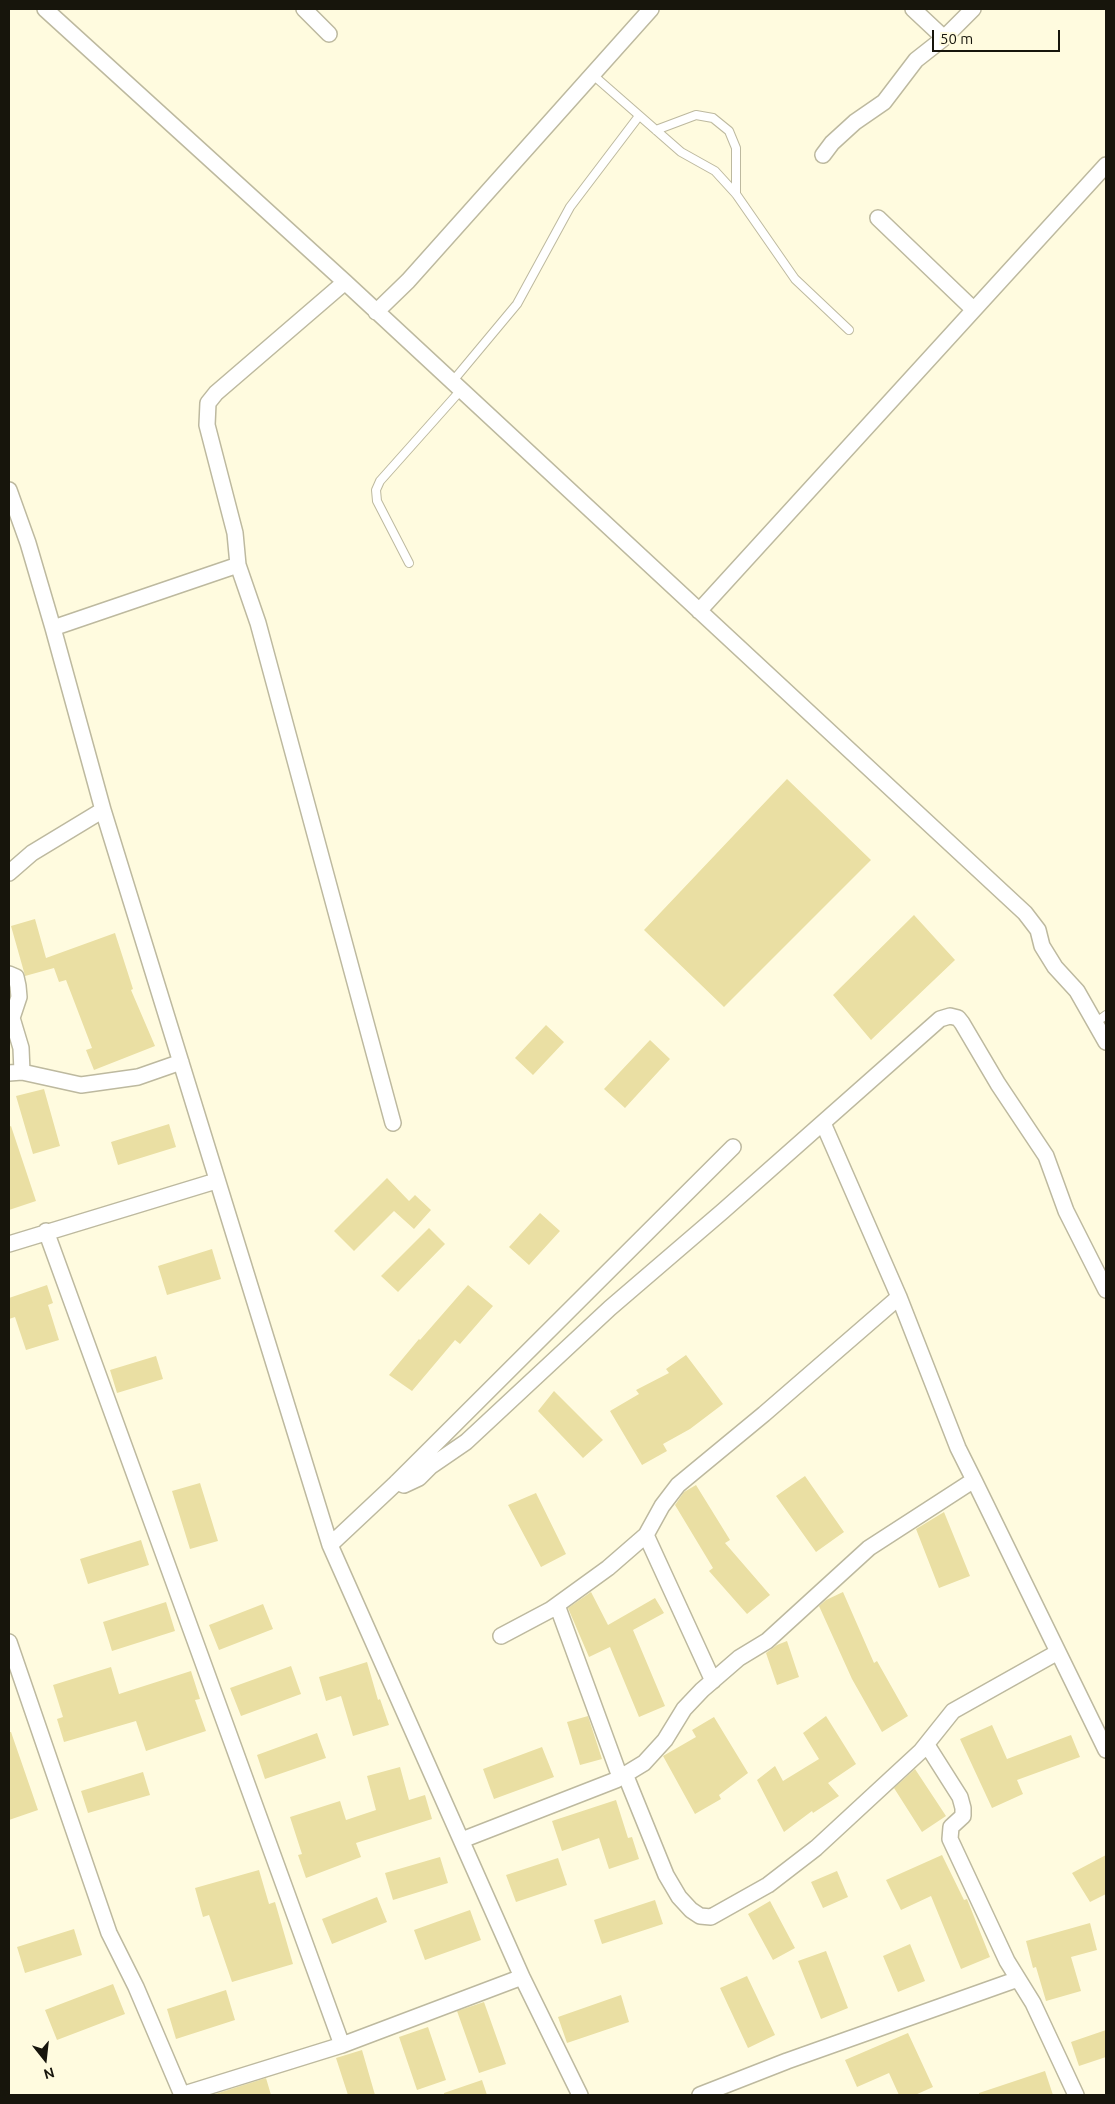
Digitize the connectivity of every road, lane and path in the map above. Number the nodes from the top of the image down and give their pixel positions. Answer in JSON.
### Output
{"nodes":[{"id":1,"x":45,"y":9,"type":"edge"},
{"id":2,"x":304,"y":9,"type":"edge"},
{"id":3,"x":651,"y":9,"type":"edge"},
{"id":4,"x":913,"y":9,"type":"edge"},
{"id":5,"x":973,"y":9,"type":"edge"},
{"id":6,"x":329,"y":34,"type":"dead end"},
{"id":7,"x":944,"y":38,"type":"junction"},
{"id":8,"x":593,"y":76,"type":"junction"},
{"id":9,"x":639,"y":116,"type":"junction"},
{"id":10,"x":656,"y":130,"type":"junction"},
{"id":11,"x":823,"y":154,"type":"dead end"},
{"id":12,"x":1106,"y":165,"type":"edge"},
{"id":13,"x":736,"y":194,"type":"junction"},
{"id":14,"x":878,"y":218,"type":"dead end"},
{"id":15,"x":345,"y":282,"type":"junction"},
{"id":16,"x":973,"y":309,"type":"junction"},
{"id":17,"x":376,"y":312,"type":"junction"},
{"id":18,"x":849,"y":330,"type":"dead end"},
{"id":19,"x":456,"y":386,"type":"junction"},
{"id":20,"x":9,"y":490,"type":"edge"},
{"id":21,"x":409,"y":563,"type":"dead end"},
{"id":22,"x":238,"y":565,"type":"junction"},
{"id":23,"x":699,"y":611,"type":"junction"},
{"id":24,"x":53,"y":628,"type":"junction"},
{"id":25,"x":103,"y":810,"type":"junction"},
{"id":26,"x":9,"y":873,"type":"edge"},
{"id":27,"x":9,"y":974,"type":"edge"},
{"id":28,"x":1101,"y":1019,"type":"edge"},
{"id":29,"x":1106,"y":1042,"type":"edge"},
{"id":30,"x":181,"y":1062,"type":"junction"},
{"id":31,"x":16,"y":1073,"type":"edge"},
{"id":32,"x":393,"y":1123,"type":"dead end"},
{"id":33,"x":823,"y":1123,"type":"junction"},
{"id":34,"x":733,"y":1147,"type":"dead end"},
{"id":35,"x":216,"y":1181,"type":"junction"},
{"id":36,"x":46,"y":1231,"type":"junction"},
{"id":37,"x":9,"y":1244,"type":"edge"},
{"id":38,"x":1106,"y":1290,"type":"edge"},
{"id":39,"x":899,"y":1297,"type":"junction"},
{"id":40,"x":974,"y":1480,"type":"junction"},
{"id":41,"x":397,"y":1482,"type":"junction"},
{"id":42,"x":646,"y":1535,"type":"junction"},
{"id":43,"x":330,"y":1545,"type":"junction"},
{"id":44,"x":557,"y":1605,"type":"junction"},
{"id":45,"x":501,"y":1636,"type":"dead end"},
{"id":46,"x":9,"y":1642,"type":"edge"},
{"id":47,"x":1058,"y":1652,"type":"junction"},
{"id":48,"x":713,"y":1681,"type":"junction"},
{"id":49,"x":927,"y":1745,"type":"junction"},
{"id":50,"x":1106,"y":1750,"type":"edge"},
{"id":51,"x":623,"y":1776,"type":"junction"},
{"id":52,"x":462,"y":1840,"type":"junction"},
{"id":53,"x":522,"y":1977,"type":"junction"},
{"id":54,"x":1018,"y":1979,"type":"junction"},
{"id":55,"x":342,"y":2045,"type":"junction"},
{"id":56,"x":182,"y":2095,"type":"edge"},
{"id":57,"x":580,"y":2095,"type":"edge"},
{"id":58,"x":700,"y":2095,"type":"edge"},
{"id":59,"x":1076,"y":2095,"type":"edge"}],
"edges":[{"from":1,"to":15,"type":"street"},
{"from":2,"to":6,"type":"street"},
{"from":3,"to":8,"type":"street"},
{"from":4,"to":7,"type":"street"},
{"from":5,"to":7,"type":"street"},
{"from":7,"to":11,"type":"street"},
{"from":8,"to":9,"type":"lane"},
{"from":8,"to":17,"type":"street"},
{"from":9,"to":10,"type":"lane"},
{"from":9,"to":19,"type":"lane"},
{"from":10,"to":13,"type":"lane"},
{"from":10,"to":13,"type":"lane"},
{"from":12,"to":16,"type":"street"},
{"from":13,"to":18,"type":"lane"},
{"from":14,"to":16,"type":"street"},
{"from":15,"to":17,"type":"street"},
{"from":15,"to":22,"type":"street"},
{"from":16,"to":23,"type":"street"},
{"from":17,"to":19,"type":"street"},
{"from":19,"to":21,"type":"lane"},
{"from":19,"to":23,"type":"street"},
{"from":20,"to":24,"type":"street"},
{"from":22,"to":24,"type":"street"},
{"from":22,"to":32,"type":"street"},
{"from":23,"to":28,"type":"street"},
{"from":24,"to":25,"type":"street"},
{"from":25,"to":26,"type":"street"},
{"from":25,"to":30,"type":"street"},
{"from":27,"to":31,"type":"street"},
{"from":28,"to":29,"type":"street"},
{"from":30,"to":31,"type":"street"},
{"from":30,"to":35,"type":"street"},
{"from":33,"to":38,"type":"street"},
{"from":33,"to":39,"type":"street"},
{"from":33,"to":41,"type":"street"},
{"from":34,"to":41,"type":"street"},
{"from":35,"to":36,"type":"street"},
{"from":35,"to":43,"type":"street"},
{"from":36,"to":37,"type":"street"},
{"from":36,"to":55,"type":"street"},
{"from":39,"to":40,"type":"street"},
{"from":39,"to":42,"type":"street"},
{"from":40,"to":47,"type":"street"},
{"from":40,"to":48,"type":"street"},
{"from":41,"to":43,"type":"street"},
{"from":42,"to":44,"type":"street"},
{"from":42,"to":48,"type":"street"},
{"from":43,"to":52,"type":"street"},
{"from":44,"to":45,"type":"street"},
{"from":44,"to":51,"type":"street"},
{"from":46,"to":56,"type":"street"},
{"from":47,"to":49,"type":"street"},
{"from":47,"to":50,"type":"street"},
{"from":48,"to":51,"type":"street"},
{"from":49,"to":51,"type":"street"},
{"from":49,"to":54,"type":"street"},
{"from":51,"to":52,"type":"street"},
{"from":52,"to":53,"type":"street"},
{"from":53,"to":55,"type":"street"},
{"from":53,"to":57,"type":"street"},
{"from":54,"to":58,"type":"street"},
{"from":54,"to":59,"type":"street"},
{"from":55,"to":56,"type":"street"}]}
